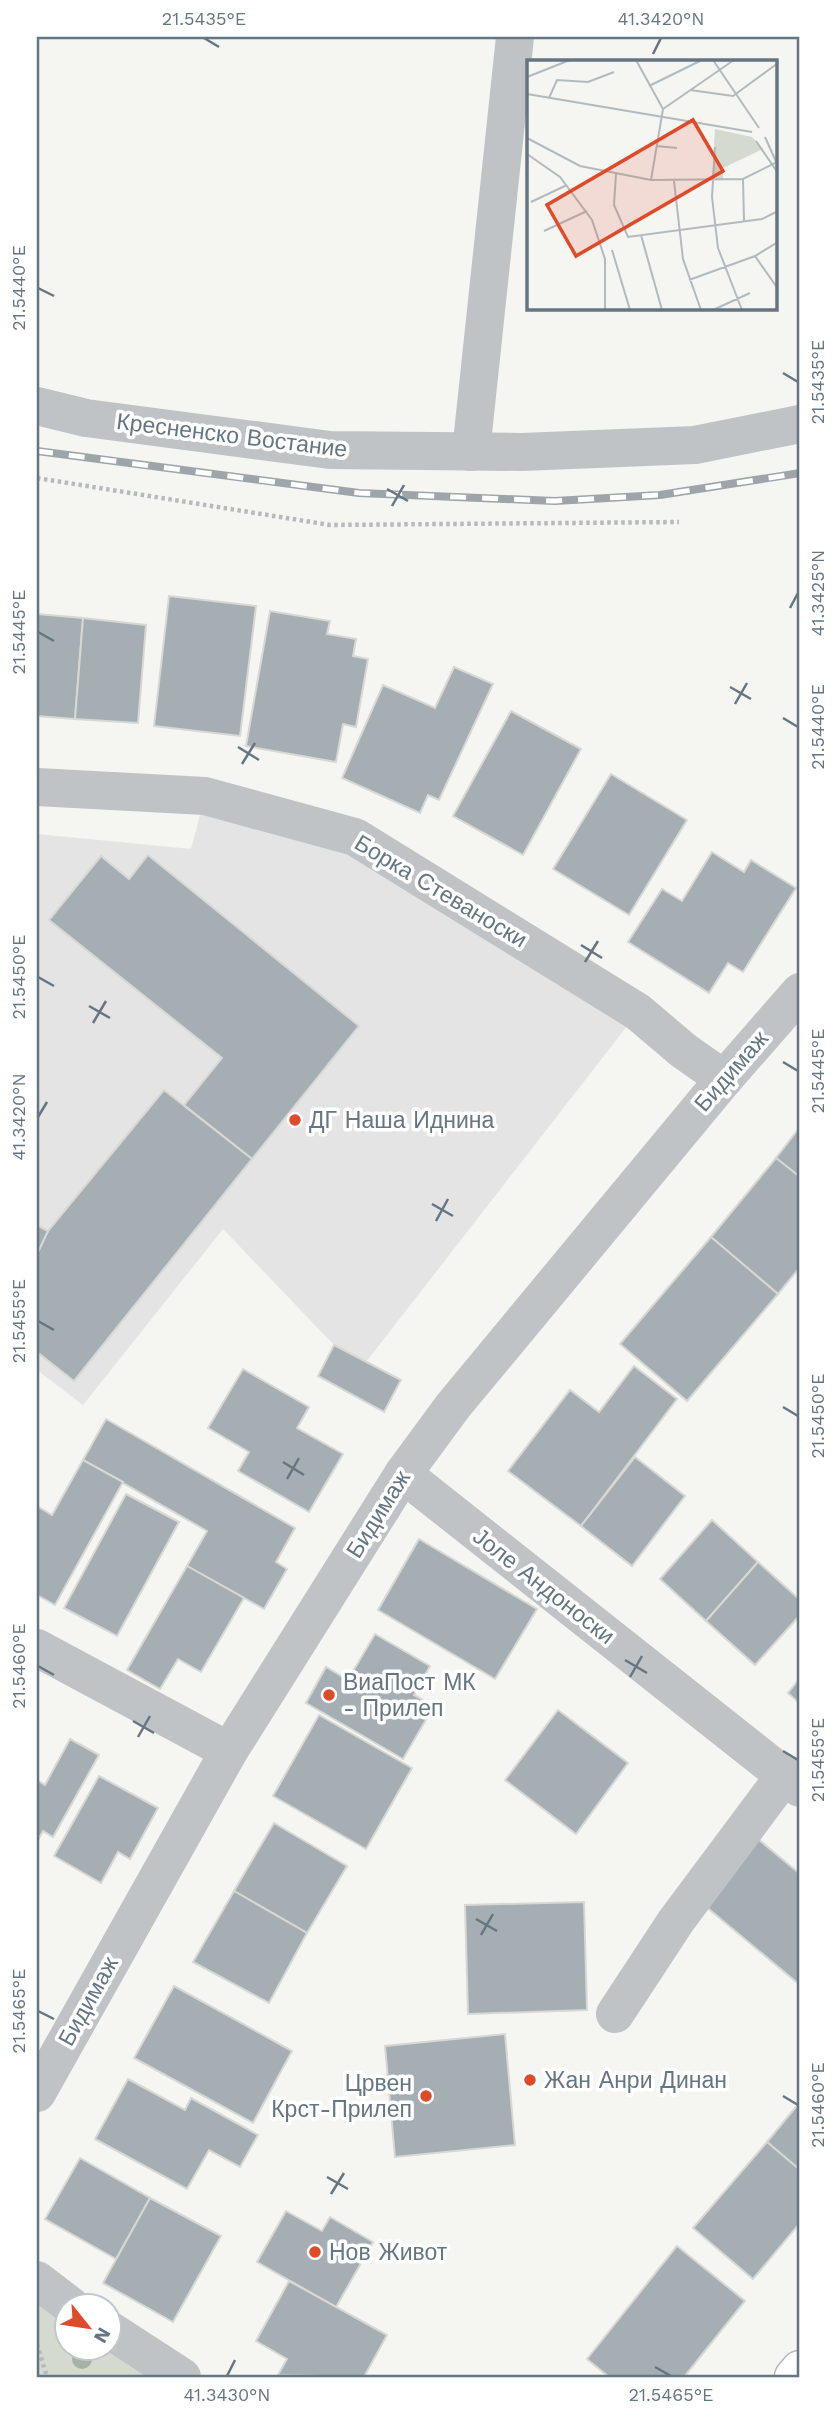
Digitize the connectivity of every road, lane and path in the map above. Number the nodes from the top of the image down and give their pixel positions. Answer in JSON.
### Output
{"nodes":[{"id":1,"x":515,"y":37,"type":"edge"},
{"id":2,"x":37,"y":406,"type":"edge"},
{"id":3,"x":800,"y":424,"type":"edge"},
{"id":4,"x":471,"y":452,"type":"junction"},
{"id":5,"x":37,"y":478,"type":"edge"},
{"id":6,"x":679,"y":522,"type":"dead end"},
{"id":7,"x":37,"y":788,"type":"edge"},
{"id":8,"x":800,"y":992,"type":"edge"},
{"id":9,"x":724,"y":1079,"type":"junction"},
{"id":10,"x":402,"y":1474,"type":"junction"},
{"id":11,"x":37,"y":1648,"type":"edge"},
{"id":12,"x":229,"y":1751,"type":"junction"},
{"id":13,"x":793,"y":1782,"type":"edge"},
{"id":14,"x":615,"y":2014,"type":"dead end"},
{"id":15,"x":37,"y":2093,"type":"edge"},
{"id":16,"x":37,"y":2280,"type":"edge"},
{"id":17,"x":53,"y":2292,"type":"edge"},
{"id":18,"x":122,"y":2338,"type":"edge"},
{"id":19,"x":37,"y":2344,"type":"edge"},
{"id":20,"x":800,"y":2370,"type":"edge"},
{"id":21,"x":47,"y":2377,"type":"edge"},
{"id":22,"x":183,"y":2377,"type":"edge"},
{"id":23,"x":794,"y":2377,"type":"edge"}],
"edges":[{"from":1,"to":4,"type":"street"},
{"from":2,"to":4,"type":"street","name":"Кресненско Востание"},
{"from":3,"to":4,"type":"street","name":"Кресненско Востание"},
{"from":5,"to":6,"type":"path"},
{"from":7,"to":9,"type":"street","name":"Борка Стеваноски"},
{"from":8,"to":9,"type":"street","name":"Бидимаж"},
{"from":9,"to":10,"type":"street","name":"Бидимаж"},
{"from":10,"to":12,"type":"street","name":"Бидимаж"},
{"from":10,"to":13,"type":"street","name":"Јоле Андоноски"},
{"from":11,"to":12,"type":"street"},
{"from":12,"to":15,"type":"street","name":"Бидимаж"},
{"from":13,"to":14,"type":"street","name":"Јоле Андоноски"},
{"from":16,"to":17,"type":"street"},
{"from":18,"to":22,"type":"street"},
{"from":19,"to":21,"type":"path"},
{"from":20,"to":23,"type":"main road"}]}
